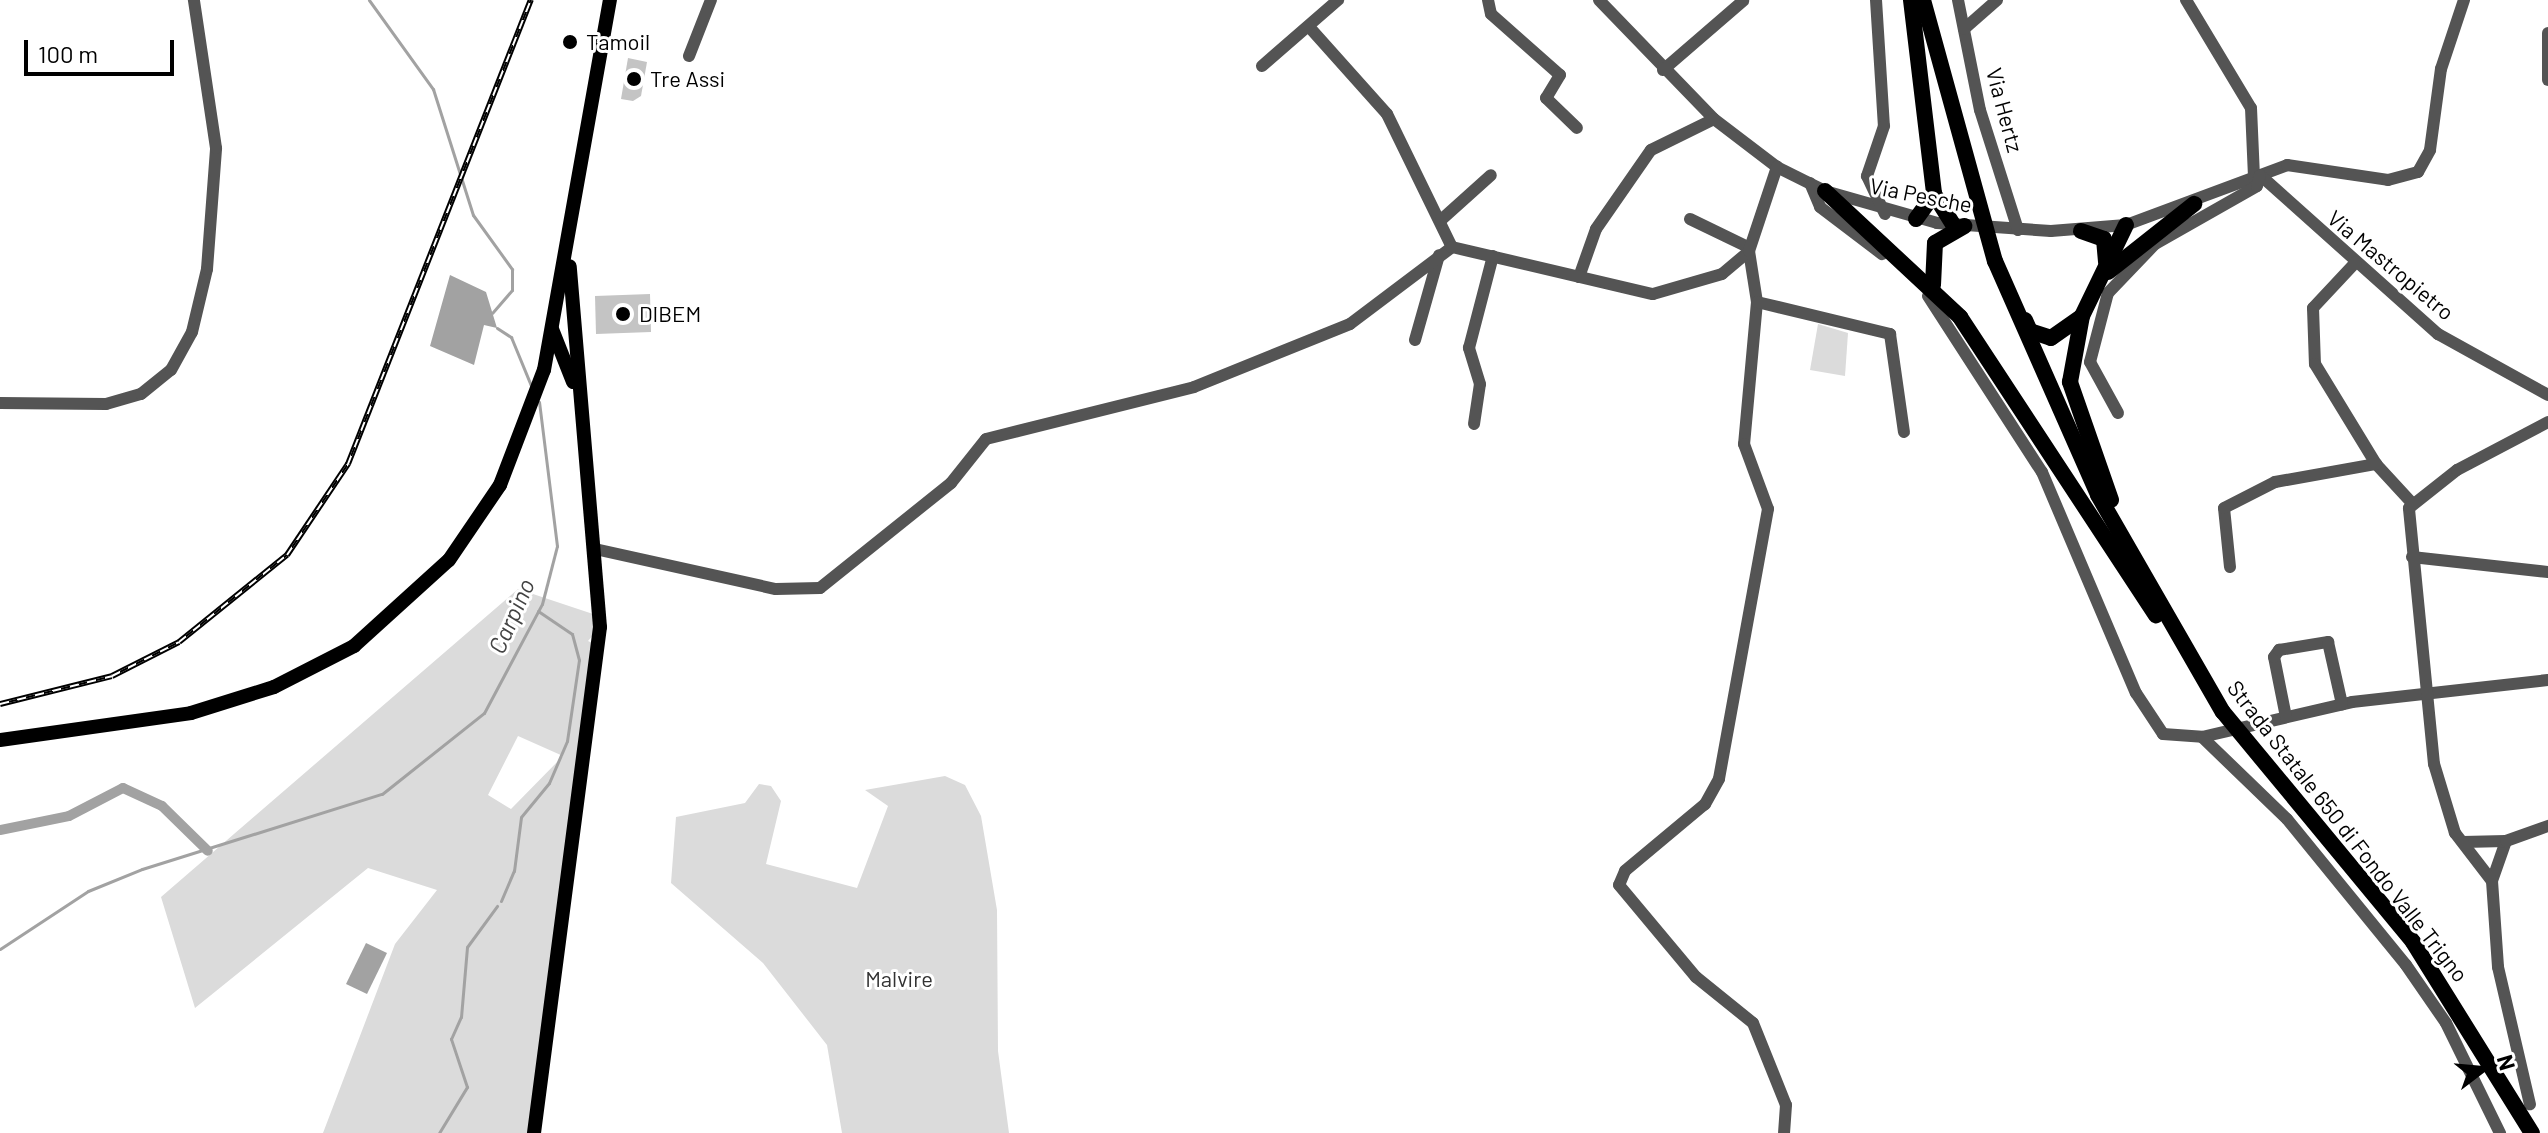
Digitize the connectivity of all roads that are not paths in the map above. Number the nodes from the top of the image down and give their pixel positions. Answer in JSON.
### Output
{"nodes":[{"id":1,"x":194,"y":0,"type":"edge"},
{"id":2,"x":610,"y":0,"type":"edge"},
{"id":3,"x":711,"y":0,"type":"edge"},
{"id":4,"x":1338,"y":0,"type":"edge"},
{"id":5,"x":1488,"y":0,"type":"edge"},
{"id":6,"x":1599,"y":0,"type":"edge"},
{"id":7,"x":1876,"y":0,"type":"edge"},
{"id":8,"x":1911,"y":0,"type":"edge"},
{"id":9,"x":1923,"y":0,"type":"edge"},
{"id":10,"x":1958,"y":0,"type":"edge"},
{"id":11,"x":1997,"y":0,"type":"edge"},
{"id":12,"x":2186,"y":0,"type":"edge"},
{"id":13,"x":2464,"y":0,"type":"edge"},
{"id":14,"x":1743,"y":1,"type":"edge"},
{"id":15,"x":1311,"y":29,"type":"junction"},
{"id":16,"x":1964,"y":29,"type":"junction"},
{"id":17,"x":2548,"y":33,"type":"edge"},
{"id":18,"x":689,"y":56,"type":"dead end"},
{"id":19,"x":1262,"y":66,"type":"dead end"},
{"id":20,"x":1663,"y":70,"type":"junction"},
{"id":21,"x":2548,"y":80,"type":"edge"},
{"id":22,"x":1714,"y":119,"type":"junction"},
{"id":23,"x":1577,"y":128,"type":"dead end"},
{"id":24,"x":1777,"y":167,"type":"junction"},
{"id":25,"x":1491,"y":175,"type":"dead end"},
{"id":26,"x":2257,"y":176,"type":"junction"},
{"id":27,"x":1817,"y":187,"type":"junction"},
{"id":28,"x":1934,"y":194,"type":"junction"},
{"id":29,"x":2194,"y":204,"type":"junction"},
{"id":30,"x":573,"y":210,"type":"junction"},
{"id":31,"x":1885,"y":214,"type":"junction"},
{"id":32,"x":1690,"y":219,"type":"dead end"},
{"id":33,"x":1916,"y":219,"type":"junction"},
{"id":34,"x":1441,"y":220,"type":"junction"},
{"id":35,"x":1959,"y":225,"type":"junction"},
{"id":36,"x":2126,"y":225,"type":"junction"},
{"id":37,"x":2018,"y":230,"type":"junction"},
{"id":38,"x":2081,"y":231,"type":"junction"},
{"id":39,"x":1452,"y":247,"type":"junction"},
{"id":40,"x":1748,"y":249,"type":"junction"},
{"id":41,"x":1439,"y":255,"type":"junction"},
{"id":42,"x":1493,"y":256,"type":"junction"},
{"id":43,"x":1995,"y":261,"type":"junction"},
{"id":44,"x":2121,"y":261,"type":"junction"},
{"id":45,"x":2356,"y":262,"type":"junction"},
{"id":46,"x":1579,"y":277,"type":"junction"},
{"id":47,"x":2101,"y":279,"type":"junction"},
{"id":48,"x":1933,"y":285,"type":"junction"},
{"id":49,"x":1757,"y":302,"type":"junction"},
{"id":50,"x":2082,"y":316,"type":"junction"},
{"id":51,"x":552,"y":329,"type":"junction"},
{"id":52,"x":575,"y":333,"type":"junction"},
{"id":53,"x":1415,"y":340,"type":"dead end"},
{"id":54,"x":544,"y":370,"type":"junction"},
{"id":55,"x":570,"y":370,"type":"junction"},
{"id":56,"x":2548,"y":395,"type":"edge"},
{"id":57,"x":0,"y":403,"type":"edge"},
{"id":58,"x":580,"y":410,"type":"junction"},
{"id":59,"x":2118,"y":413,"type":"dead end"},
{"id":60,"x":2548,"y":422,"type":"edge"},
{"id":61,"x":1474,"y":424,"type":"dead end"},
{"id":62,"x":1904,"y":432,"type":"dead end"},
{"id":63,"x":2376,"y":464,"type":"junction"},
{"id":64,"x":2410,"y":501,"type":"junction"},
{"id":65,"x":595,"y":549,"type":"junction"},
{"id":66,"x":2412,"y":557,"type":"junction"},
{"id":67,"x":2230,"y":567,"type":"dead end"},
{"id":68,"x":2548,"y":572,"type":"edge"},
{"id":69,"x":2144,"y":579,"type":"junction"},
{"id":70,"x":2177,"y":640,"type":"junction"},
{"id":71,"x":2548,"y":680,"type":"edge"},
{"id":72,"x":2424,"y":691,"type":"junction"},
{"id":73,"x":2342,"y":704,"type":"junction"},
{"id":74,"x":2286,"y":717,"type":"junction"},
{"id":75,"x":2207,"y":736,"type":"junction"},
{"id":76,"x":0,"y":740,"type":"edge"},
{"id":77,"x":2548,"y":826,"type":"edge"},
{"id":78,"x":2506,"y":841,"type":"junction"},
{"id":79,"x":2463,"y":842,"type":"junction"},
{"id":80,"x":2492,"y":881,"type":"junction"},
{"id":81,"x":2530,"y":1104,"type":"dead end"},
{"id":82,"x":534,"y":1133,"type":"edge"},
{"id":83,"x":1784,"y":1133,"type":"edge"},
{"id":84,"x":2500,"y":1133,"type":"edge"},
{"id":85,"x":2532,"y":1133,"type":"edge"}],
"edges":[{"from":1,"to":57,"type":"street"},
{"from":2,"to":30,"type":"main road"},
{"from":3,"to":18,"type":"street"},
{"from":4,"to":15,"type":"street"},
{"from":5,"to":23,"type":"street"},
{"from":6,"to":20,"type":"street","name":"Via Pesche"},
{"from":7,"to":31,"type":"street"},
{"from":8,"to":28,"type":"highway"},
{"from":9,"to":43,"type":"highway"},
{"from":10,"to":16,"type":"street","name":"Via Hertz"},
{"from":11,"to":16,"type":"street"},
{"from":12,"to":26,"type":"street"},
{"from":13,"to":26,"type":"street","name":"Via Pesche"},
{"from":14,"to":20,"type":"street"},
{"from":15,"to":19,"type":"street"},
{"from":15,"to":34,"type":"street"},
{"from":16,"to":37,"type":"street","name":"Via Hertz"},
{"from":17,"to":21,"type":"street"},
{"from":20,"to":22,"type":"street","name":"Via Pesche"},
{"from":22,"to":24,"type":"street","name":"Via Pesche"},
{"from":22,"to":46,"type":"street"},
{"from":24,"to":27,"type":"street","name":"Via Pesche"},
{"from":24,"to":40,"type":"street"},
{"from":25,"to":34,"type":"street"},
{"from":26,"to":29,"type":"street","name":"Via Pesche"},
{"from":26,"to":45,"type":"street","name":"Via Mastropietro"},
{"from":26,"to":59,"type":"street"},
{"from":27,"to":31,"type":"street","name":"Via Pesche"},
{"from":27,"to":48,"type":"highway"},
{"from":27,"to":75,"type":"street"},
{"from":28,"to":33,"type":"highway"},
{"from":28,"to":35,"type":"highway"},
{"from":29,"to":36,"type":"street","name":"Via Pesche"},
{"from":29,"to":44,"type":"highway"},
{"from":30,"to":51,"type":"main road"},
{"from":30,"to":52,"type":"main road"},
{"from":31,"to":33,"type":"street","name":"Via Pesche"},
{"from":32,"to":40,"type":"street"},
{"from":33,"to":35,"type":"street","name":"Via Pesche"},
{"from":34,"to":39,"type":"street"},
{"from":35,"to":37,"type":"street","name":"Via Pesche"},
{"from":35,"to":48,"type":"highway"},
{"from":36,"to":38,"type":"street","name":"Via Pesche"},
{"from":36,"to":44,"type":"highway"},
{"from":36,"to":47,"type":"highway"},
{"from":37,"to":38,"type":"street","name":"Via Pesche"},
{"from":38,"to":47,"type":"highway"},
{"from":39,"to":41,"type":"street"},
{"from":39,"to":42,"type":"street"},
{"from":40,"to":46,"type":"street"},
{"from":40,"to":49,"type":"street"},
{"from":41,"to":53,"type":"street"},
{"from":41,"to":65,"type":"street"},
{"from":42,"to":46,"type":"street"},
{"from":42,"to":61,"type":"street"},
{"from":43,"to":50,"type":"highway"},
{"from":43,"to":69,"type":"highway"},
{"from":44,"to":47,"type":"highway"},
{"from":45,"to":56,"type":"street","name":"Via Mastropietro"},
{"from":45,"to":63,"type":"street"},
{"from":47,"to":50,"type":"highway"},
{"from":48,"to":70,"type":"highway"},
{"from":49,"to":62,"type":"street"},
{"from":49,"to":83,"type":"street"},
{"from":50,"to":69,"type":"highway"},
{"from":51,"to":52,"type":"main road"},
{"from":51,"to":54,"type":"main road"},
{"from":51,"to":55,"type":"main road"},
{"from":52,"to":58,"type":"main road"},
{"from":54,"to":55,"type":"main road"},
{"from":54,"to":76,"type":"main road"},
{"from":55,"to":58,"type":"main road"},
{"from":58,"to":65,"type":"main road"},
{"from":60,"to":64,"type":"street"},
{"from":63,"to":64,"type":"street"},
{"from":63,"to":67,"type":"street"},
{"from":64,"to":66,"type":"street"},
{"from":65,"to":82,"type":"main road"},
{"from":66,"to":68,"type":"street"},
{"from":66,"to":72,"type":"street"},
{"from":69,"to":70,"type":"highway"},
{"from":70,"to":85,"type":"highway","name":"Strada Statale 650 di Fondo Valle Trigno"},
{"from":71,"to":72,"type":"street"},
{"from":72,"to":73,"type":"street"},
{"from":72,"to":79,"type":"street"},
{"from":73,"to":74,"type":"street"},
{"from":73,"to":74,"type":"street"},
{"from":74,"to":75,"type":"street"},
{"from":75,"to":84,"type":"street"},
{"from":77,"to":78,"type":"street"},
{"from":78,"to":79,"type":"street"},
{"from":78,"to":80,"type":"street"},
{"from":79,"to":80,"type":"street"},
{"from":80,"to":81,"type":"street"}]}
